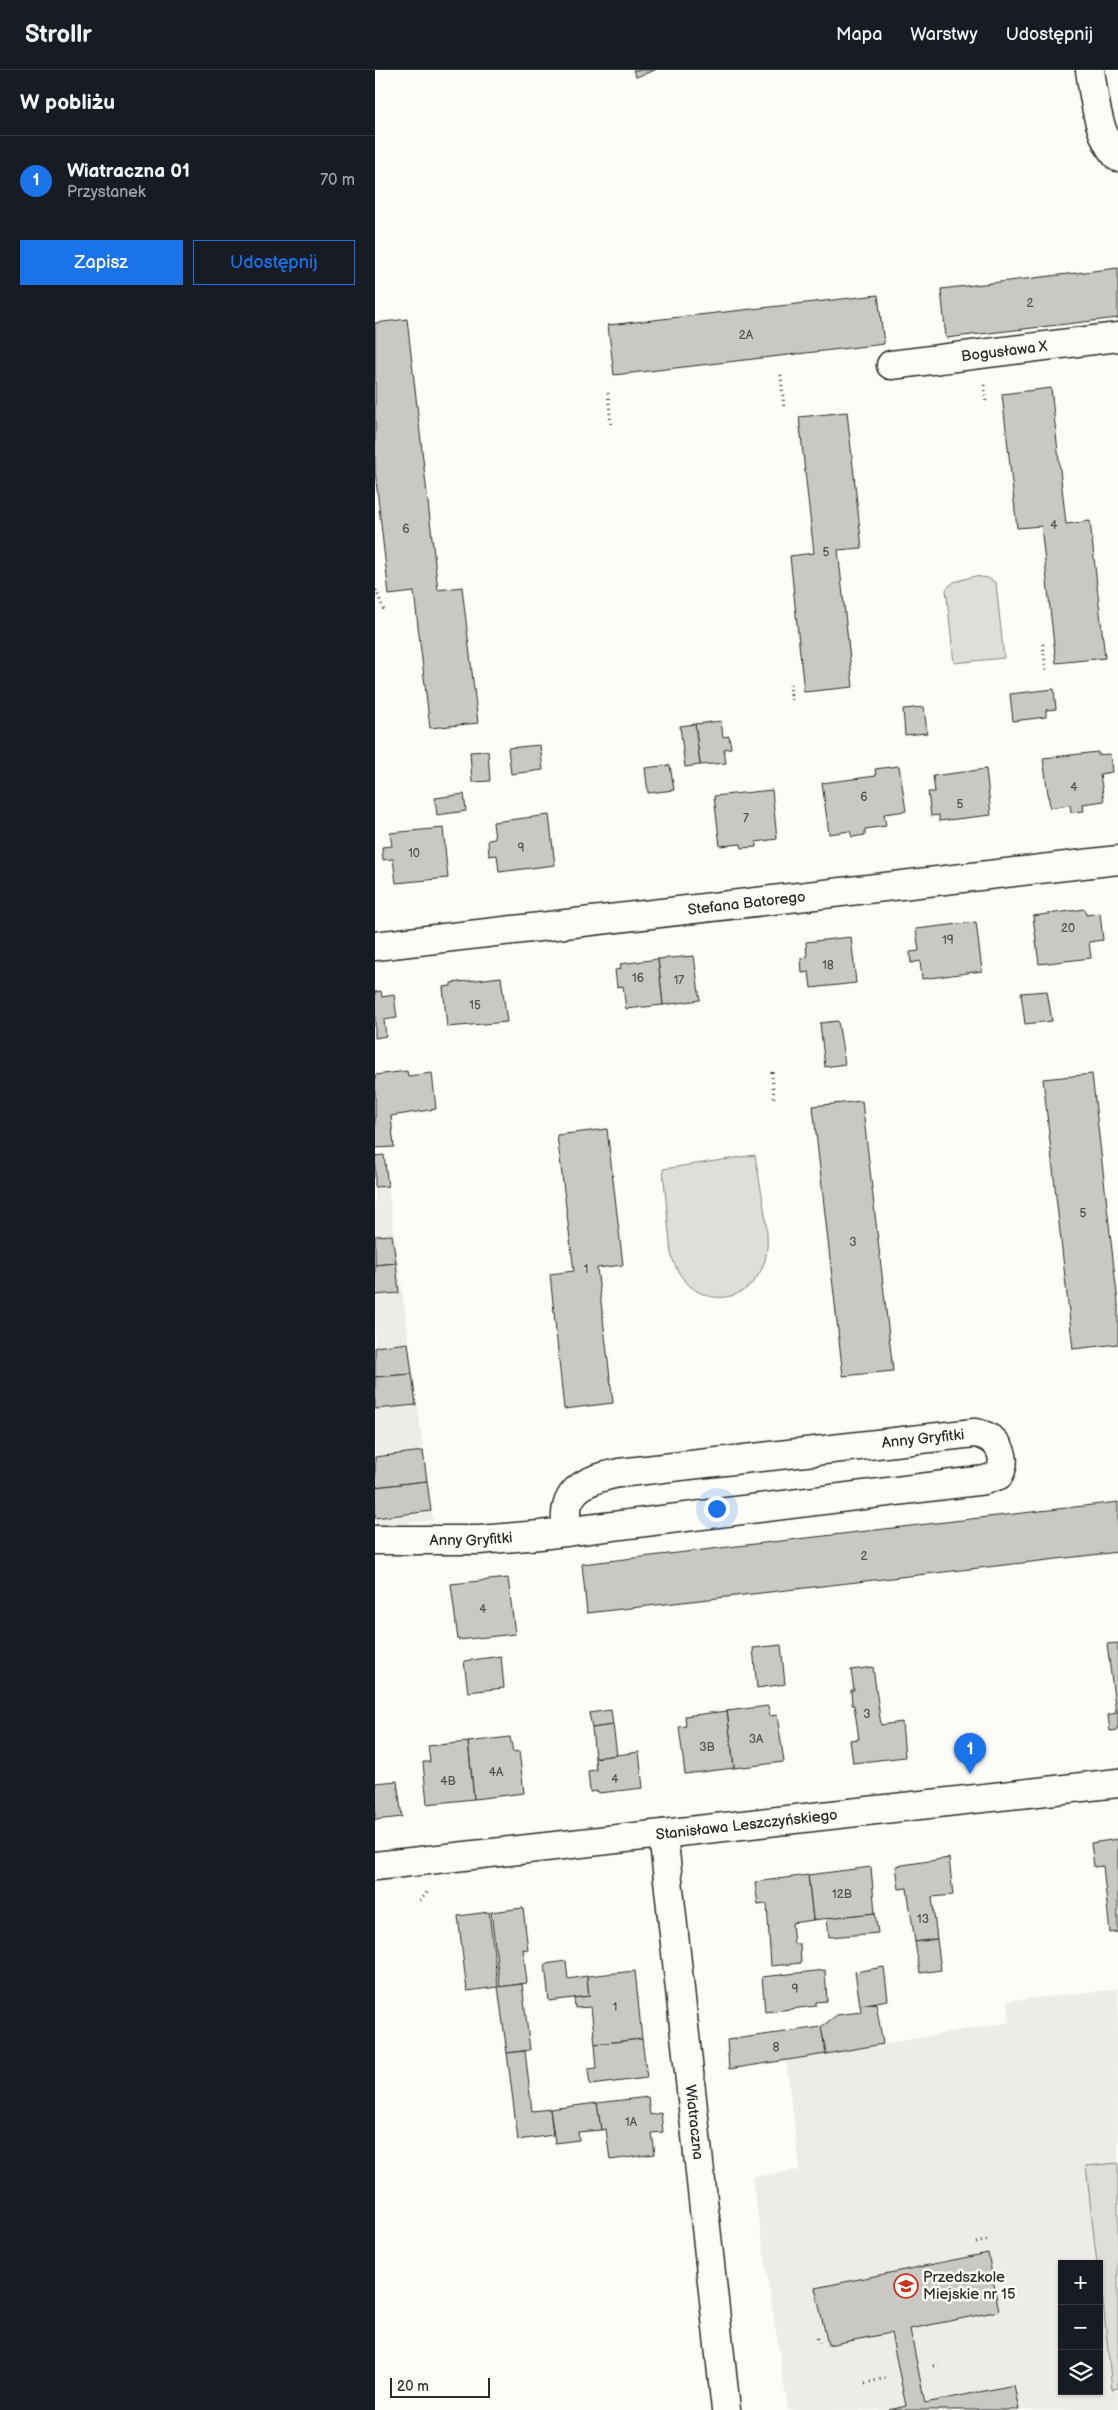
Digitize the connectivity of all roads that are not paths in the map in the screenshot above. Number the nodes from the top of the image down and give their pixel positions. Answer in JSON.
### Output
{"nodes":[{"id":1,"x":1090,"y":70,"type":"edge"},
{"id":2,"x":1118,"y":157,"type":"edge"},
{"id":3,"x":1118,"y":337,"type":"edge"},
{"id":4,"x":891,"y":365,"type":"dead end"},
{"id":5,"x":1118,"y":860,"type":"edge"},
{"id":6,"x":375,"y":946,"type":"edge"},
{"id":7,"x":567,"y":1532,"type":"junction"},
{"id":8,"x":375,"y":1540,"type":"edge"},
{"id":9,"x":1118,"y":1783,"type":"edge"},
{"id":10,"x":663,"y":1834,"type":"junction"},
{"id":11,"x":375,"y":1866,"type":"edge"},
{"id":12,"x":726,"y":2410,"type":"edge"}],
"edges":[{"from":1,"to":2,"type":"street"},
{"from":3,"to":4,"type":"street","name":"Bogusława X"},
{"from":5,"to":6,"type":"street","name":"Stefana Batorego"},
{"from":7,"to":7,"type":"street","name":"Anny Gryfitki"},
{"from":7,"to":8,"type":"street","name":"Anny Gryfitki"},
{"from":9,"to":10,"type":"street","name":"Stanisława Leszczyńskiego"},
{"from":10,"to":11,"type":"street","name":"Stanisława Leszczyńskiego"},
{"from":10,"to":12,"type":"street","name":"Wiatraczna"}]}
